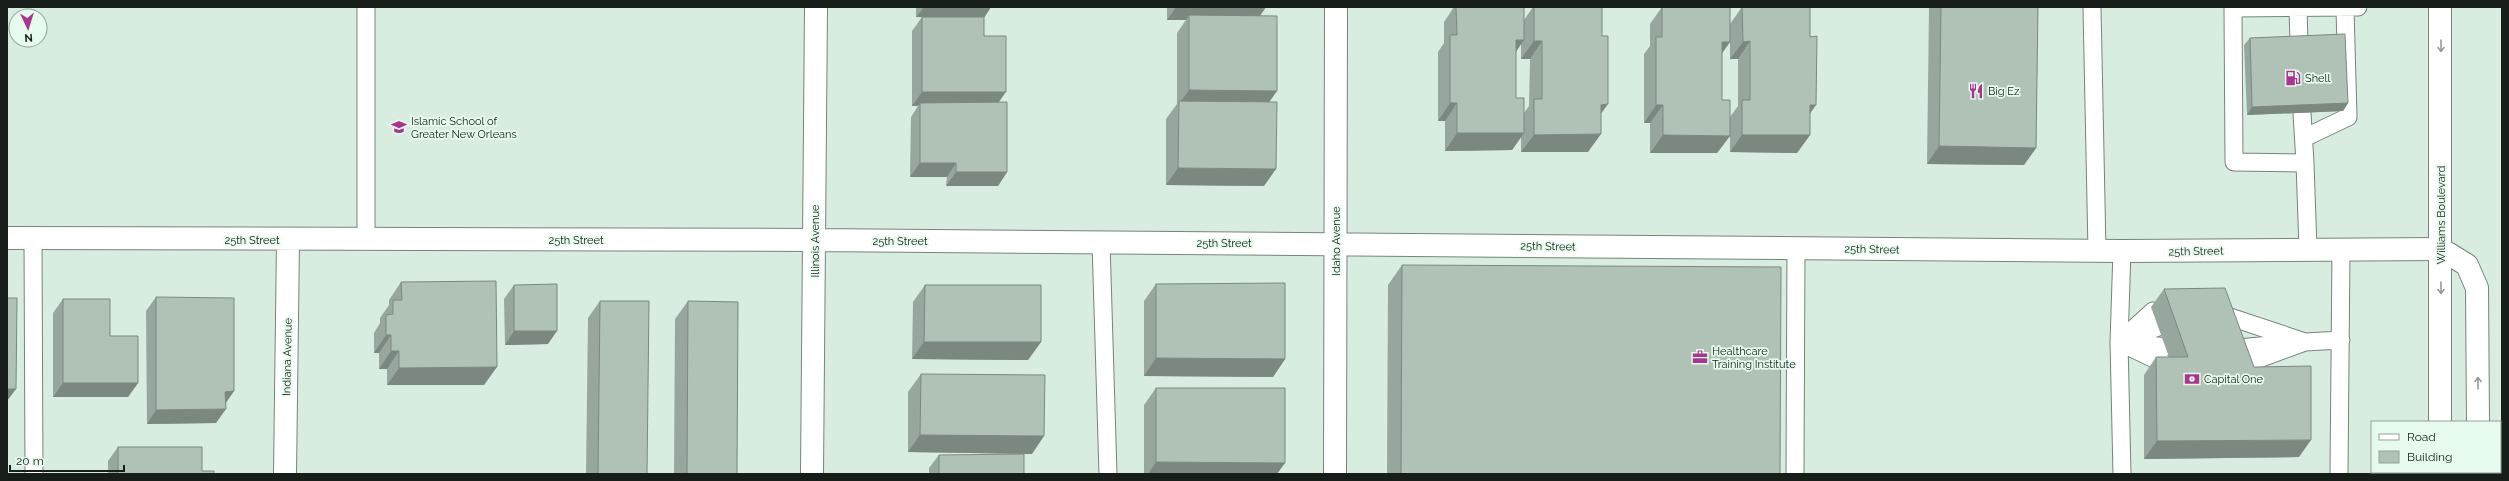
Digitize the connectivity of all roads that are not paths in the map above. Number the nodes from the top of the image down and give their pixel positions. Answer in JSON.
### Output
{"nodes":[{"id":1,"x":366,"y":7,"type":"edge"},
{"id":2,"x":816,"y":7,"type":"edge"},
{"id":3,"x":1336,"y":7,"type":"edge"},
{"id":4,"x":2092,"y":7,"type":"edge"},
{"id":5,"x":2440,"y":7,"type":"edge"},
{"id":6,"x":2352,"y":8,"type":"edge"},
{"id":7,"x":2298,"y":9,"type":"junction"},
{"id":8,"x":2299,"y":44,"type":"edge"},
{"id":9,"x":2302,"y":113,"type":"edge"},
{"id":10,"x":2304,"y":138,"type":"junction"},
{"id":11,"x":2305,"y":163,"type":"junction"},
{"id":12,"x":7,"y":238,"type":"edge"},
{"id":13,"x":33,"y":239,"type":"junction"},
{"id":14,"x":288,"y":240,"type":"junction"},
{"id":15,"x":366,"y":240,"type":"junction"},
{"id":16,"x":815,"y":240,"type":"junction"},
{"id":17,"x":1101,"y":242,"type":"junction"},
{"id":18,"x":1336,"y":244,"type":"junction"},
{"id":19,"x":1796,"y":248,"type":"junction"},
{"id":20,"x":2308,"y":249,"type":"junction"},
{"id":21,"x":2341,"y":249,"type":"junction"},
{"id":22,"x":2441,"y":249,"type":"junction"},
{"id":23,"x":2097,"y":251,"type":"junction"},
{"id":24,"x":2122,"y":252,"type":"junction"},
{"id":25,"x":2214,"y":312,"type":"edge"},
{"id":26,"x":2155,"y":319,"type":"dead end"},
{"id":27,"x":2220,"y":329,"type":"edge"},
{"id":28,"x":2341,"y":340,"type":"junction"},
{"id":29,"x":2119,"y":342,"type":"junction"},
{"id":30,"x":2305,"y":342,"type":"junction"},
{"id":31,"x":2166,"y":347,"type":"dead end"},
{"id":32,"x":2228,"y":349,"type":"edge"},
{"id":33,"x":2173,"y":368,"type":"edge"},
{"id":34,"x":2234,"y":368,"type":"edge"},
{"id":35,"x":2440,"y":421,"type":"edge"},
{"id":36,"x":2478,"y":421,"type":"edge"},
{"id":37,"x":34,"y":474,"type":"edge"},
{"id":38,"x":285,"y":474,"type":"edge"},
{"id":39,"x":812,"y":474,"type":"edge"},
{"id":40,"x":1108,"y":474,"type":"edge"},
{"id":41,"x":1335,"y":474,"type":"edge"},
{"id":42,"x":1795,"y":474,"type":"edge"},
{"id":43,"x":2122,"y":474,"type":"edge"},
{"id":44,"x":2339,"y":474,"type":"edge"}],
"edges":[{"from":1,"to":15,"type":"lane"},
{"from":2,"to":16,"type":"street","name":"Illinois Avenue"},
{"from":3,"to":18,"type":"street","name":"Idaho Avenue"},
{"from":4,"to":23,"type":"lane"},
{"from":5,"to":22,"type":"street","name":"Williams Boulevard","one_way":true},
{"from":6,"to":7,"type":"lane"},
{"from":6,"to":10,"type":"lane"},
{"from":7,"to":8,"type":"lane"},
{"from":7,"to":11,"type":"lane"},
{"from":9,"to":10,"type":"lane"},
{"from":10,"to":11,"type":"lane"},
{"from":11,"to":20,"type":"lane"},
{"from":12,"to":13,"type":"street","name":"25th Street"},
{"from":13,"to":14,"type":"street","name":"25th Street"},
{"from":13,"to":37,"type":"lane"},
{"from":14,"to":15,"type":"street","name":"25th Street"},
{"from":14,"to":38,"type":"street","name":"Indiana Avenue"},
{"from":15,"to":16,"type":"street","name":"25th Street"},
{"from":16,"to":17,"type":"street","name":"25th Street"},
{"from":16,"to":39,"type":"street","name":"Illinois Avenue"},
{"from":17,"to":18,"type":"street","name":"25th Street"},
{"from":17,"to":40,"type":"lane"},
{"from":18,"to":19,"type":"street","name":"25th Street"},
{"from":18,"to":41,"type":"street","name":"Idaho Avenue"},
{"from":19,"to":23,"type":"street","name":"25th Street"},
{"from":19,"to":42,"type":"lane"},
{"from":20,"to":21,"type":"street","name":"25th Street"},
{"from":20,"to":24,"type":"street","name":"25th Street"},
{"from":21,"to":22,"type":"street","name":"25th Street"},
{"from":21,"to":28,"type":"lane"},
{"from":22,"to":35,"type":"street","name":"Williams Boulevard","one_way":true},
{"from":36,"to":22,"type":"street","one_way":true},
{"from":23,"to":24,"type":"street","name":"25th Street"},
{"from":24,"to":29,"type":"lane"},
{"from":25,"to":30,"type":"lane"},
{"from":26,"to":29,"type":"lane"},
{"from":27,"to":30,"type":"lane"},
{"from":28,"to":30,"type":"lane"},
{"from":28,"to":44,"type":"lane"},
{"from":29,"to":31,"type":"lane"},
{"from":29,"to":33,"type":"lane"},
{"from":29,"to":43,"type":"lane"},
{"from":30,"to":32,"type":"lane"},
{"from":30,"to":34,"type":"lane"}]}
